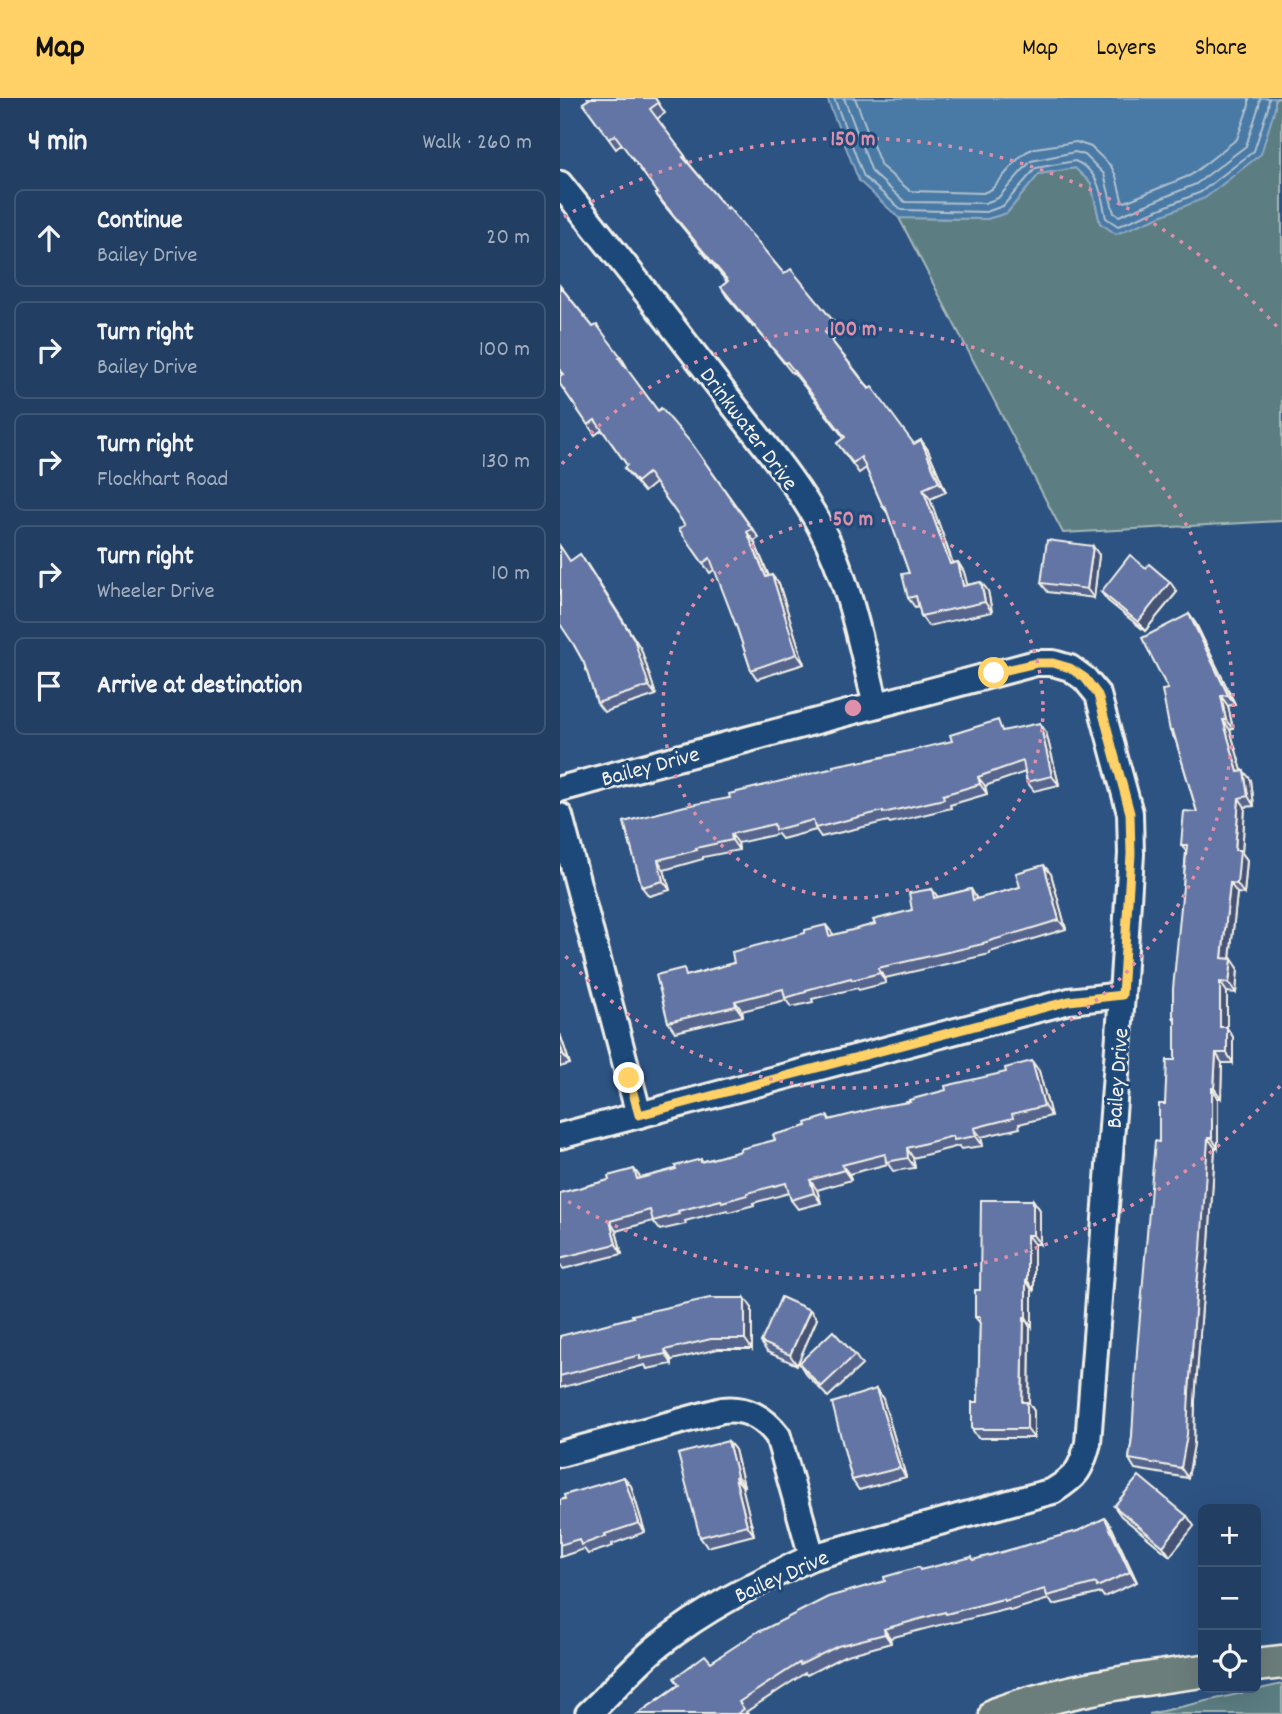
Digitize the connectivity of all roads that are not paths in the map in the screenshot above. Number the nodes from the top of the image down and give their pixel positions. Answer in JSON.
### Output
{"nodes":[{"id":1,"x":560,"y":184,"type":"edge"},
{"id":2,"x":876,"y":705,"type":"junction"},
{"id":3,"x":560,"y":789,"type":"edge"},
{"id":4,"x":560,"y":816,"type":"edge"},
{"id":5,"x":1122,"y":995,"type":"junction"},
{"id":6,"x":639,"y":1115,"type":"junction"},
{"id":7,"x":560,"y":1136,"type":"edge"},
{"id":8,"x":560,"y":1454,"type":"edge"},
{"id":9,"x":812,"y":1557,"type":"junction"},
{"id":10,"x":1282,"y":1661,"type":"edge"},
{"id":11,"x":1261,"y":1664,"type":"edge"},
{"id":12,"x":1198,"y":1672,"type":"edge"},
{"id":13,"x":588,"y":1714,"type":"edge"},
{"id":14,"x":996,"y":1714,"type":"edge"}],
"edges":[{"from":1,"to":2,"type":"street","name":"Drinkwater Drive"},
{"from":2,"to":3,"type":"street","name":"Bailey Drive"},
{"from":2,"to":5,"type":"street","name":"Bailey Drive"},
{"from":4,"to":6,"type":"street"},
{"from":5,"to":6,"type":"street"},
{"from":5,"to":9,"type":"street","name":"Bailey Drive"},
{"from":6,"to":7,"type":"street"},
{"from":8,"to":9,"type":"street"},
{"from":9,"to":13,"type":"street","name":"Bailey Drive"},
{"from":10,"to":11,"type":"main road"},
{"from":12,"to":14,"type":"main road"}]}
